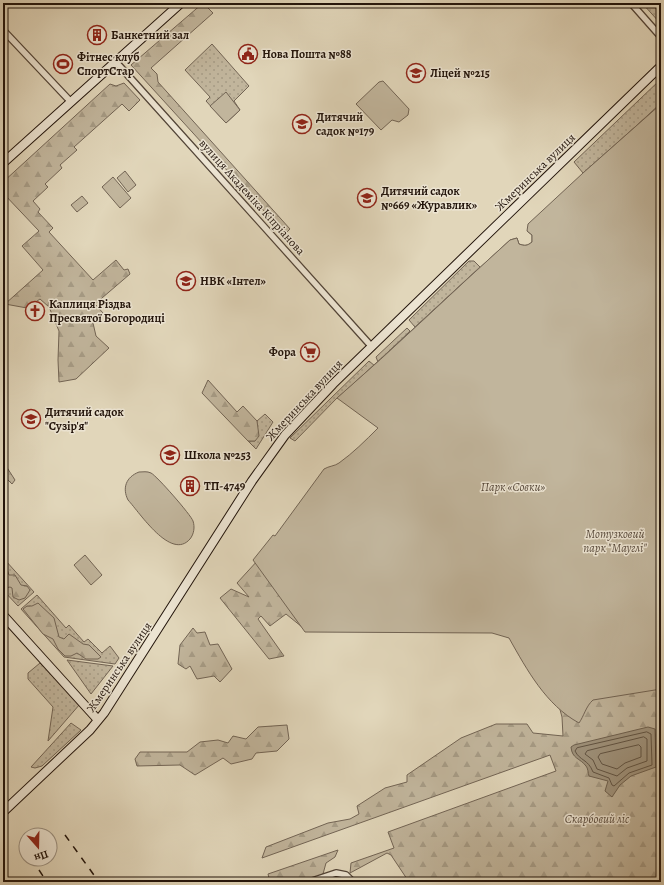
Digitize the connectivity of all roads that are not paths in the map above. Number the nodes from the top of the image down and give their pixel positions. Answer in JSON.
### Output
{"nodes":[{"id":1,"x":181,"y":3,"type":"edge"},
{"id":2,"x":631,"y":3,"type":"edge"},
{"id":3,"x":3,"y":30,"type":"edge"},
{"id":4,"x":661,"y":37,"type":"edge"},
{"id":5,"x":116,"y":62,"type":"junction"},
{"id":6,"x":661,"y":66,"type":"edge"},
{"id":7,"x":71,"y":102,"type":"junction"},
{"id":8,"x":3,"y":163,"type":"edge"},
{"id":9,"x":372,"y":347,"type":"junction"},
{"id":10,"x":3,"y":614,"type":"edge"},
{"id":11,"x":98,"y":720,"type":"junction"},
{"id":12,"x":3,"y":812,"type":"edge"},
{"id":13,"x":309,"y":882,"type":"edge"},
{"id":14,"x":353,"y":882,"type":"edge"}],
"edges":[{"from":1,"to":5,"type":"main road"},
{"from":2,"to":4,"type":"street"},
{"from":3,"to":7,"type":"street"},
{"from":5,"to":7,"type":"main road"},
{"from":5,"to":9,"type":"street","name":"вулиця Академіка Кіпріанова"},
{"from":6,"to":9,"type":"main road","name":"Жмеринська вулиця"},
{"from":7,"to":8,"type":"main road"},
{"from":9,"to":11,"type":"main road","name":"Жмеринська вулиця"},
{"from":10,"to":11,"type":"main road"},
{"from":11,"to":12,"type":"main road","name":"Жмеринська вулиця"},
{"from":13,"to":14,"type":"street"}]}
